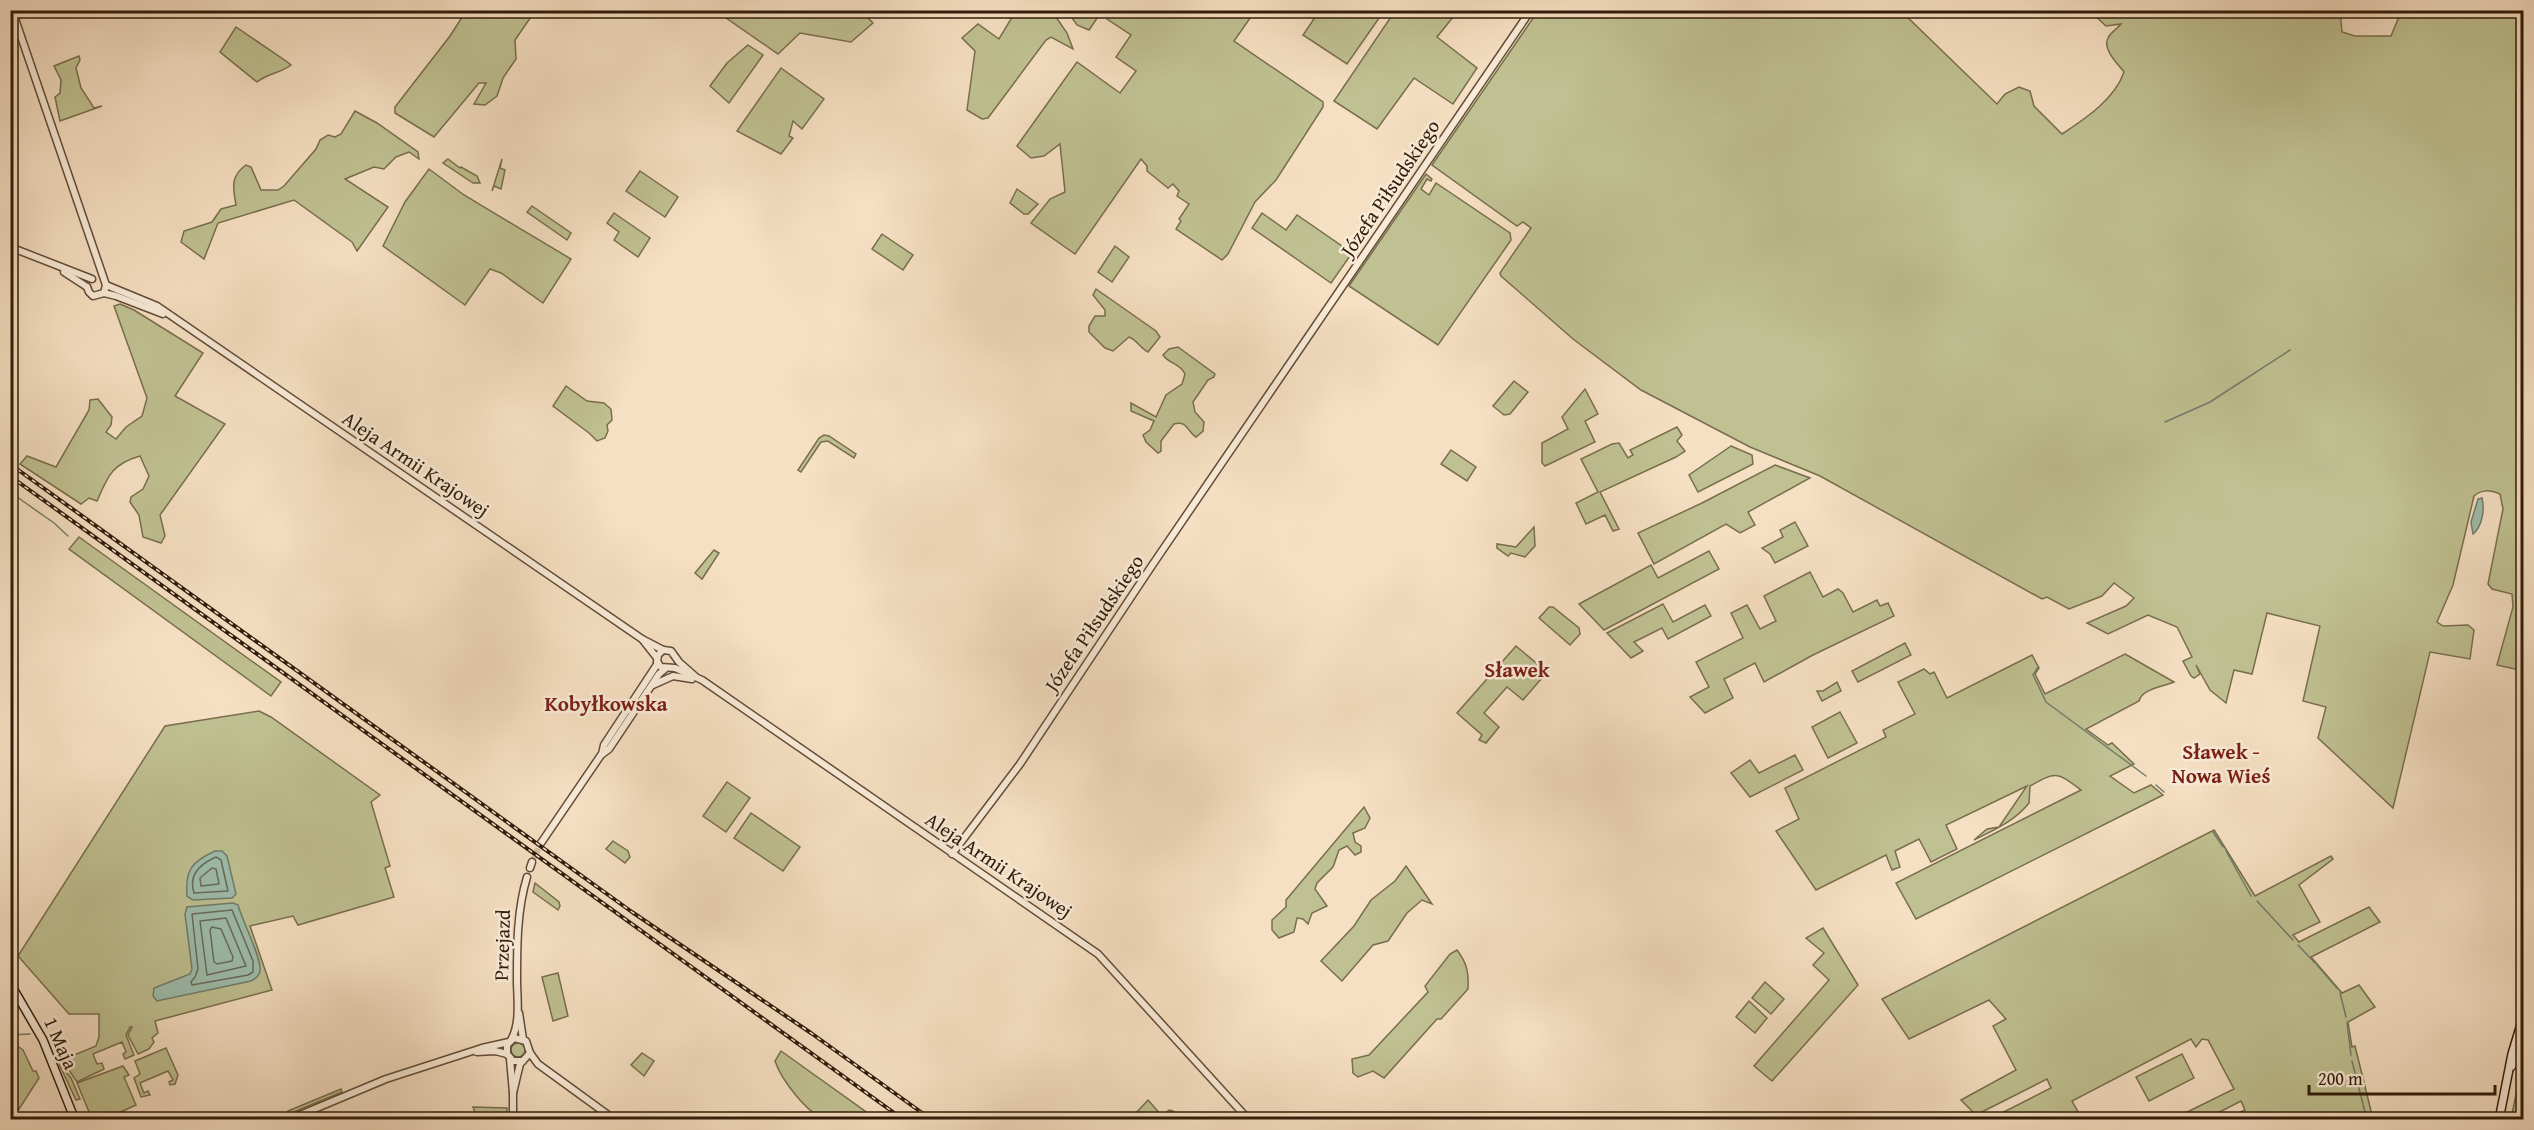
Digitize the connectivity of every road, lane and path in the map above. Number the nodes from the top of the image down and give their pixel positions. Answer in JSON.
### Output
{"nodes":[{"id":1,"x":12,"y":10,"type":"edge"},
{"id":2,"x":1531,"y":10,"type":"edge"},
{"id":3,"x":10,"y":247,"type":"edge"},
{"id":4,"x":94,"y":258,"type":"junction"},
{"id":5,"x":53,"y":265,"type":"junction"},
{"id":6,"x":93,"y":279,"type":"junction"},
{"id":7,"x":104,"y":283,"type":"junction"},
{"id":8,"x":87,"y":287,"type":"junction"},
{"id":9,"x":104,"y":293,"type":"junction"},
{"id":10,"x":172,"y":317,"type":"junction"},
{"id":11,"x":642,"y":639,"type":"junction"},
{"id":12,"x":663,"y":650,"type":"junction"},
{"id":13,"x":658,"y":660,"type":"junction"},
{"id":14,"x":676,"y":660,"type":"junction"},
{"id":15,"x":668,"y":668,"type":"junction"},
{"id":16,"x":699,"y":678,"type":"junction"},
{"id":17,"x":650,"y":687,"type":"junction"},
{"id":18,"x":601,"y":755,"type":"junction"},
{"id":19,"x":541,"y":843,"type":"tunnel mouth"},
{"id":20,"x":952,"y":854,"type":"junction"},
{"id":21,"x":527,"y":877,"type":"dead end"},
{"id":22,"x":10,"y":983,"type":"edge"},
{"id":23,"x":517,"y":1005,"type":"junction"},
{"id":24,"x":2523,"y":1011,"type":"edge"},
{"id":25,"x":523,"y":1039,"type":"junction"},
{"id":26,"x":510,"y":1041,"type":"junction"},
{"id":27,"x":473,"y":1052,"type":"junction"},
{"id":28,"x":530,"y":1053,"type":"junction"},
{"id":29,"x":509,"y":1057,"type":"junction"},
{"id":30,"x":523,"y":1061,"type":"junction"},
{"id":31,"x":513,"y":1093,"type":"junction"},
{"id":32,"x":75,"y":1119,"type":"edge"},
{"id":33,"x":288,"y":1119,"type":"edge"},
{"id":34,"x":513,"y":1119,"type":"edge"},
{"id":35,"x":615,"y":1119,"type":"edge"},
{"id":36,"x":1249,"y":1119,"type":"edge"},
{"id":37,"x":2499,"y":1119,"type":"edge"}],
"edges":[{"from":1,"to":4,"type":"street"},
{"from":2,"to":20,"type":"street","name":"Józefa Piłsudskiego"},
{"from":3,"to":5,"type":"street"},
{"from":4,"to":6,"type":"street"},
{"from":4,"to":7,"type":"street"},
{"from":5,"to":6,"type":"street"},
{"from":5,"to":8,"type":"street"},
{"from":6,"to":7,"type":"street"},
{"from":6,"to":8,"type":"street"},
{"from":7,"to":9,"type":"street"},
{"from":7,"to":10,"type":"street","name":"Aleja Armii Krajowej"},
{"from":8,"to":9,"type":"street"},
{"from":9,"to":10,"type":"street","name":"Aleja Armii Krajowej"},
{"from":10,"to":11,"type":"street","name":"Aleja Armii Krajowej"},
{"from":11,"to":12,"type":"street","name":"Aleja Armii Krajowej"},
{"from":11,"to":13,"type":"street","name":"Aleja Armii Krajowej"},
{"from":12,"to":13,"type":"street"},
{"from":12,"to":14,"type":"street","name":"Aleja Armii Krajowej"},
{"from":13,"to":15,"type":"street","name":"Aleja Armii Krajowej"},
{"from":13,"to":18,"type":"street"},
{"from":14,"to":15,"type":"street"},
{"from":14,"to":16,"type":"street","name":"Aleja Armii Krajowej"},
{"from":15,"to":16,"type":"street","name":"Aleja Armii Krajowej"},
{"from":15,"to":17,"type":"street"},
{"from":16,"to":17,"type":"street"},
{"from":16,"to":20,"type":"street","name":"Aleja Armii Krajowej"},
{"from":17,"to":18,"type":"street"},
{"from":18,"to":19,"type":"street"},
{"from":20,"to":36,"type":"street","name":"Aleja Armii Krajowej"},
{"from":21,"to":23,"type":"street","name":"Przejazd"},
{"from":22,"to":32,"type":"main road","name":"1 Maja"},
{"from":23,"to":25,"type":"street","name":"Przejazd"},
{"from":23,"to":26,"type":"street","name":"Przejazd"},
{"from":24,"to":37,"type":"main road"},
{"from":25,"to":26,"type":"street"},
{"from":25,"to":28,"type":"street"},
{"from":26,"to":27,"type":"street"},
{"from":26,"to":29,"type":"street"},
{"from":27,"to":29,"type":"street"},
{"from":27,"to":33,"type":"street"},
{"from":28,"to":30,"type":"street"},
{"from":28,"to":35,"type":"street"},
{"from":29,"to":30,"type":"street"},
{"from":29,"to":31,"type":"street"},
{"from":30,"to":31,"type":"street"},
{"from":31,"to":34,"type":"street"}]}
